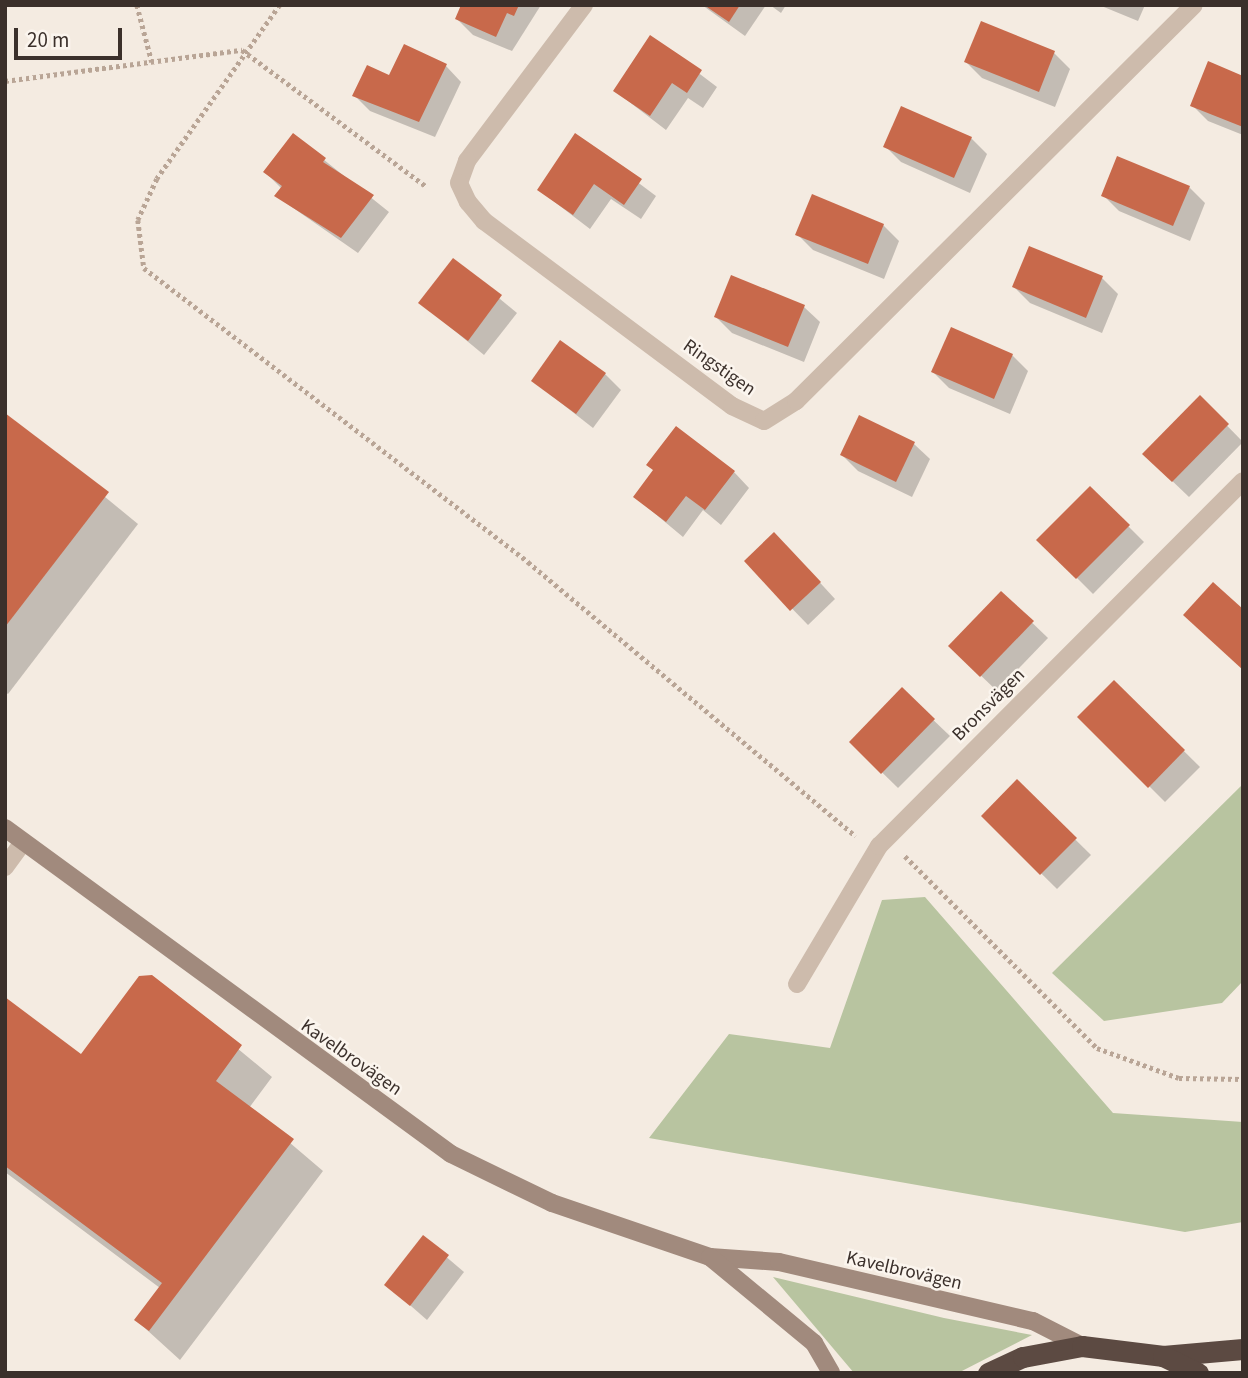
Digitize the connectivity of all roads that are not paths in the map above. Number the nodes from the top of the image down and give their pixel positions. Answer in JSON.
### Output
{"nodes":[{"id":1,"x":584,"y":5,"type":"edge"},
{"id":2,"x":1194,"y":5,"type":"edge"},
{"id":3,"x":1243,"y":481,"type":"edge"},
{"id":4,"x":5,"y":828,"type":"edge"},
{"id":5,"x":23,"y":842,"type":"junction"},
{"id":6,"x":5,"y":867,"type":"edge"},
{"id":7,"x":797,"y":984,"type":"dead end"},
{"id":8,"x":710,"y":1257,"type":"junction"},
{"id":9,"x":1082,"y":1346,"type":"junction"},
{"id":10,"x":1243,"y":1349,"type":"edge"},
{"id":11,"x":1163,"y":1356,"type":"junction"},
{"id":12,"x":831,"y":1373,"type":"edge"},
{"id":13,"x":988,"y":1373,"type":"edge"},
{"id":14,"x":1198,"y":1373,"type":"edge"}],
"edges":[{"from":1,"to":2,"type":"street","name":"Ringstigen"},
{"from":3,"to":7,"type":"street","name":"Bronsvägen"},
{"from":4,"to":5,"type":"main road","name":"Kavelbrovägen"},
{"from":5,"to":6,"type":"street"},
{"from":5,"to":8,"type":"main road","name":"Kavelbrovägen"},
{"from":8,"to":9,"type":"main road","name":"Kavelbrovägen"},
{"from":8,"to":12,"type":"main road","name":"Kavelbrovägen"},
{"from":9,"to":11,"type":"highway"},
{"from":9,"to":13,"type":"highway"},
{"from":10,"to":11,"type":"highway"},
{"from":11,"to":14,"type":"highway"}]}
